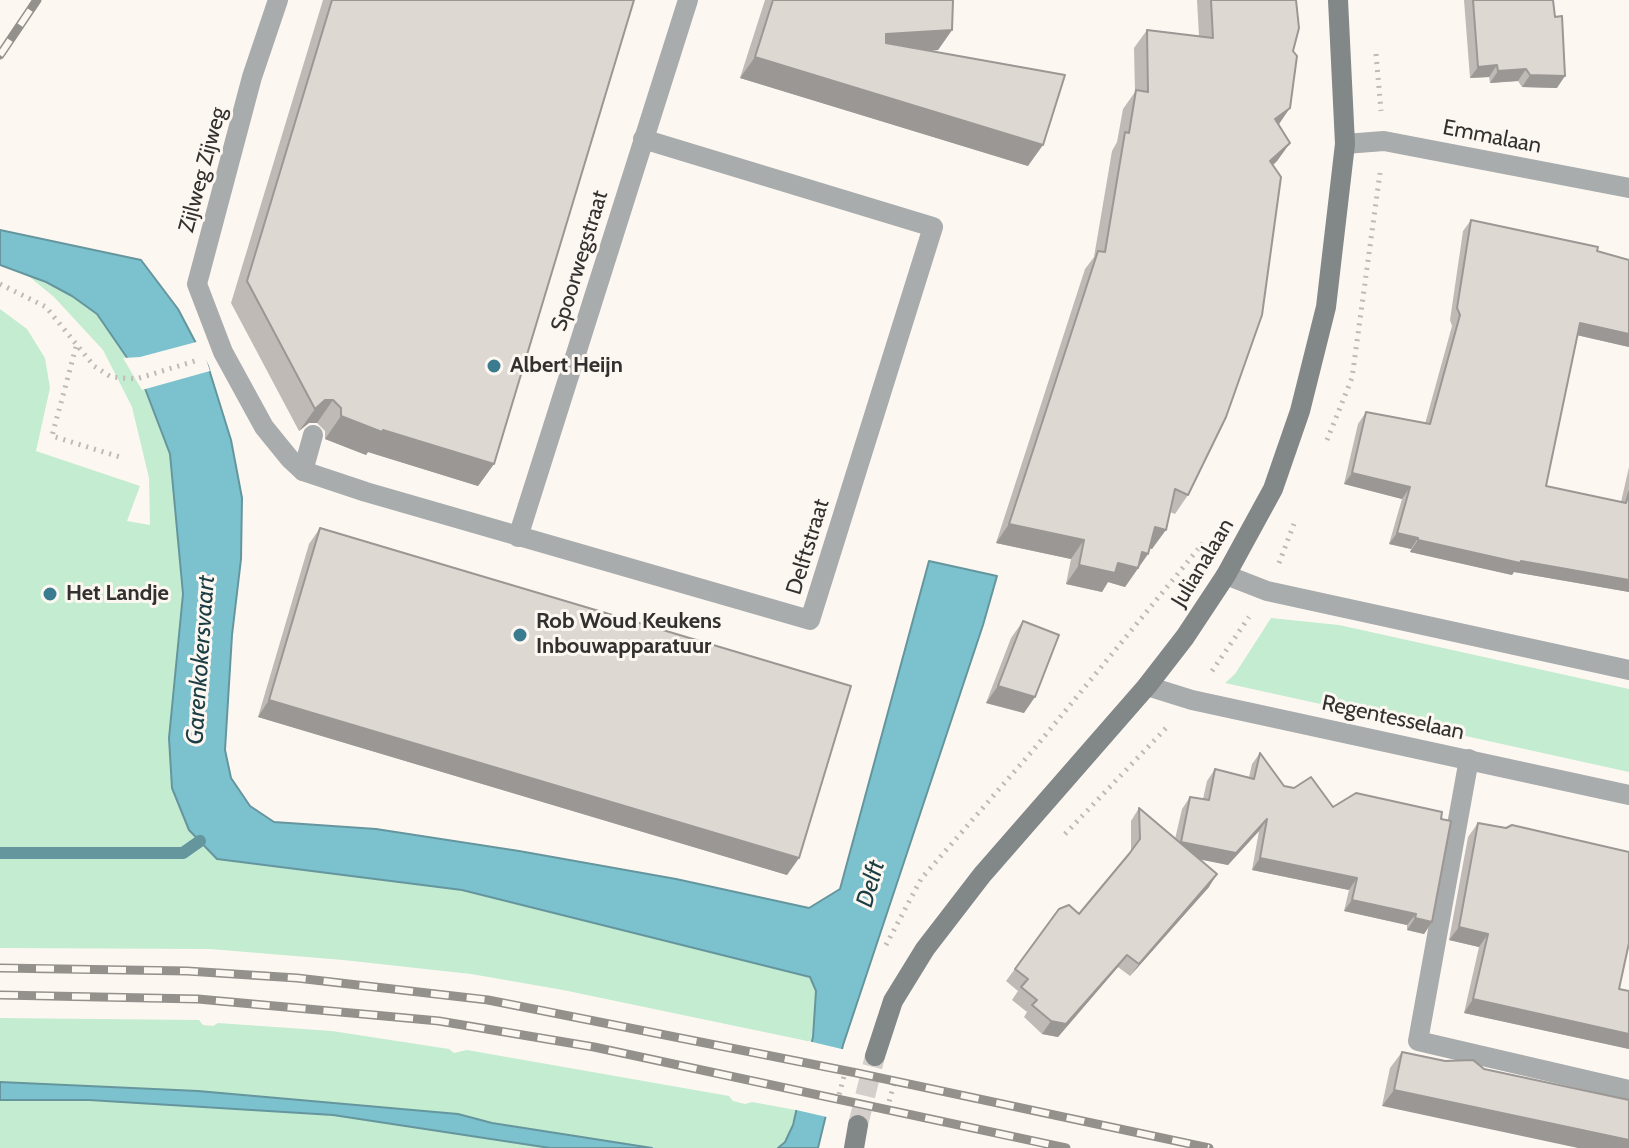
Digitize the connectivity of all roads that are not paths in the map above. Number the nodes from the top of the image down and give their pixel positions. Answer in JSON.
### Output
{"nodes":[{"id":1,"x":278,"y":0,"type":"edge"},
{"id":2,"x":688,"y":0,"type":"edge"},
{"id":3,"x":1338,"y":0,"type":"edge"},
{"id":4,"x":643,"y":139,"type":"junction"},
{"id":5,"x":1345,"y":144,"type":"junction"},
{"id":6,"x":1629,"y":188,"type":"edge"},
{"id":7,"x":313,"y":435,"type":"edge"},
{"id":8,"x":303,"y":471,"type":"junction"},
{"id":9,"x":518,"y":537,"type":"junction"},
{"id":10,"x":1226,"y":575,"type":"junction"},
{"id":11,"x":1629,"y":670,"type":"edge"},
{"id":12,"x":1147,"y":686,"type":"junction"},
{"id":13,"x":1469,"y":759,"type":"junction"},
{"id":14,"x":1629,"y":795,"type":"edge"},
{"id":15,"x":875,"y":1056,"type":"tunnel mouth"},
{"id":16,"x":1629,"y":1090,"type":"edge"},
{"id":17,"x":858,"y":1125,"type":"tunnel mouth"},
{"id":18,"x":854,"y":1148,"type":"edge"}],
"edges":[{"from":1,"to":8,"type":"street","name":"Zijlweg Zijweg"},
{"from":2,"to":4,"type":"street","name":"Spoorwegstraat"},
{"from":3,"to":5,"type":"main road","name":"Julianalaan"},
{"from":4,"to":9,"type":"street","name":"Spoorwegstraat"},
{"from":4,"to":9,"type":"street","name":"Delftstraat"},
{"from":5,"to":6,"type":"street","name":"Emmalaan"},
{"from":5,"to":10,"type":"main road","name":"Julianalaan"},
{"from":7,"to":8,"type":"street"},
{"from":8,"to":9,"type":"street","name":"Delftstraat"},
{"from":10,"to":11,"type":"street"},
{"from":10,"to":12,"type":"main road","name":"Julianalaan"},
{"from":12,"to":13,"type":"street","name":"Regentesselaan"},
{"from":12,"to":15,"type":"main road","name":"Julianalaan"},
{"from":13,"to":14,"type":"street","name":"Regentesselaan"},
{"from":13,"to":16,"type":"street"},
{"from":17,"to":18,"type":"main road"}]}
